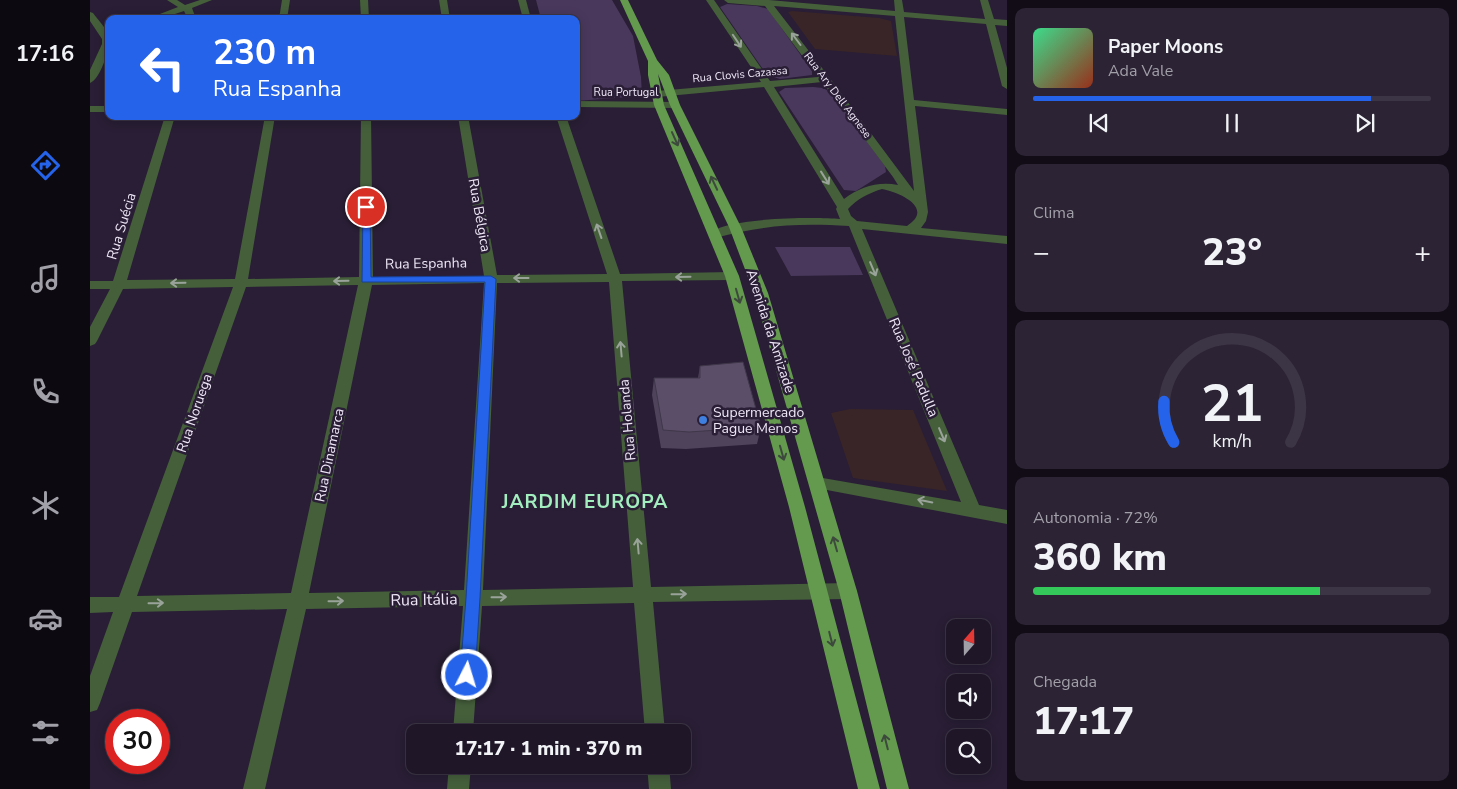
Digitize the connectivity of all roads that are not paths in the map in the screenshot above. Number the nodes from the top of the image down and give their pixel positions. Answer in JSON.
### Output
{"nodes":[{"id":1,"x":171,"y":0,"type":"edge"},
{"id":2,"x":213,"y":0,"type":"edge"},
{"id":3,"x":286,"y":0,"type":"edge"},
{"id":4,"x":364,"y":0,"type":"edge"},
{"id":5,"x":443,"y":0,"type":"edge"},
{"id":6,"x":522,"y":0,"type":"edge"},
{"id":7,"x":624,"y":0,"type":"edge"},
{"id":8,"x":710,"y":0,"type":"edge"},
{"id":9,"x":728,"y":0,"type":"edge"},
{"id":10,"x":898,"y":0,"type":"edge"},
{"id":11,"x":984,"y":0,"type":"edge"},
{"id":12,"x":205,"y":1,"type":"edge"},
{"id":13,"x":767,"y":1,"type":"edge"},
{"id":14,"x":816,"y":3,"type":"edge"},
{"id":15,"x":791,"y":5,"type":"junction"},
{"id":16,"x":184,"y":8,"type":"junction"},
{"id":17,"x":776,"y":13,"type":"junction"},
{"id":18,"x":900,"y":14,"type":"junction"},
{"id":19,"x":90,"y":15,"type":"edge"},
{"id":20,"x":163,"y":15,"type":"edge"},
{"id":21,"x":191,"y":15,"type":"edge"},
{"id":22,"x":284,"y":15,"type":"edge"},
{"id":23,"x":365,"y":15,"type":"edge"},
{"id":24,"x":445,"y":15,"type":"edge"},
{"id":25,"x":526,"y":15,"type":"edge"},
{"id":26,"x":990,"y":21,"type":"junction"},
{"id":27,"x":1007,"y":23,"type":"edge"},
{"id":28,"x":103,"y":35,"type":"edge"},
{"id":29,"x":105,"y":48,"type":"edge"},
{"id":30,"x":653,"y":61,"type":"junction"},
{"id":31,"x":826,"y":79,"type":"junction"},
{"id":32,"x":90,"y":80,"type":"edge"},
{"id":33,"x":767,"y":84,"type":"junction"},
{"id":34,"x":1007,"y":86,"type":"edge"},
{"id":35,"x":671,"y":93,"type":"junction"},
{"id":36,"x":658,"y":100,"type":"junction"},
{"id":37,"x":911,"y":103,"type":"junction"},
{"id":38,"x":580,"y":104,"type":"edge"},
{"id":39,"x":675,"y":105,"type":"junction"},
{"id":40,"x":90,"y":109,"type":"edge"},
{"id":41,"x":105,"y":109,"type":"edge"},
{"id":42,"x":1007,"y":112,"type":"edge"},
{"id":43,"x":169,"y":120,"type":"edge"},
{"id":44,"x":269,"y":120,"type":"edge"},
{"id":45,"x":366,"y":120,"type":"edge"},
{"id":46,"x":464,"y":120,"type":"edge"},
{"id":47,"x":561,"y":120,"type":"edge"},
{"id":48,"x":918,"y":164,"type":"junction"},
{"id":49,"x":898,"y":176,"type":"junction"},
{"id":50,"x":882,"y":186,"type":"junction"},
{"id":51,"x":908,"y":192,"type":"junction"},
{"id":52,"x":921,"y":204,"type":"junction"},
{"id":53,"x":842,"y":208,"type":"junction"},
{"id":54,"x":923,"y":217,"type":"junction"},
{"id":55,"x":812,"y":219,"type":"junction"},
{"id":56,"x":852,"y":223,"type":"junction"},
{"id":57,"x":735,"y":227,"type":"junction"},
{"id":58,"x":910,"y":230,"type":"junction"},
{"id":59,"x":715,"y":234,"type":"junction"},
{"id":60,"x":955,"y":234,"type":"junction"},
{"id":61,"x":1007,"y":240,"type":"edge"},
{"id":62,"x":732,"y":276,"type":"junction"},
{"id":63,"x":615,"y":278,"type":"junction"},
{"id":64,"x":491,"y":279,"type":"junction"},
{"id":65,"x":366,"y":280,"type":"junction"},
{"id":66,"x":241,"y":282,"type":"junction"},
{"id":67,"x":119,"y":284,"type":"junction"},
{"id":68,"x":90,"y":285,"type":"edge"},
{"id":69,"x":761,"y":293,"type":"junction"},
{"id":70,"x":90,"y":341,"type":"edge"},
{"id":71,"x":817,"y":483,"type":"junction"},
{"id":72,"x":973,"y":510,"type":"junction"},
{"id":73,"x":1007,"y":517,"type":"edge"},
{"id":74,"x":848,"y":591,"type":"junction"},
{"id":75,"x":819,"y":592,"type":"junction"},
{"id":76,"x":642,"y":594,"type":"junction"},
{"id":77,"x":473,"y":598,"type":"junction"},
{"id":78,"x":298,"y":602,"type":"junction"},
{"id":79,"x":127,"y":604,"type":"junction"},
{"id":80,"x":90,"y":605,"type":"edge"},
{"id":81,"x":90,"y":703,"type":"edge"},
{"id":82,"x":463,"y":724,"type":"edge"},
{"id":83,"x":654,"y":724,"type":"edge"},
{"id":84,"x":459,"y":774,"type":"edge"},
{"id":85,"x":659,"y":774,"type":"edge"},
{"id":86,"x":254,"y":789,"type":"edge"},
{"id":87,"x":458,"y":789,"type":"edge"},
{"id":88,"x":660,"y":789,"type":"edge"},
{"id":89,"x":869,"y":789,"type":"edge"},
{"id":90,"x":898,"y":789,"type":"edge"}],
"edges":[{"from":1,"to":16,"type":"street"},
{"from":2,"to":12,"type":"street"},
{"from":3,"to":22,"type":"street"},
{"from":4,"to":23,"type":"street"},
{"from":5,"to":24,"type":"street"},
{"from":6,"to":25,"type":"street"},
{"from":7,"to":30,"type":"main road","name":"Avenida da Amizade"},
{"from":8,"to":33,"type":"street","one_way":true},
{"from":9,"to":13,"type":"street"},
{"from":10,"to":18,"type":"street"},
{"from":11,"to":26,"type":"street"},
{"from":12,"to":16,"type":"street"},
{"from":13,"to":15,"type":"street"},
{"from":13,"to":17,"type":"street","name":"Rua Ary Dell Agnese"},
{"from":14,"to":15,"type":"street"},
{"from":14,"to":18,"type":"street"},
{"from":15,"to":17,"type":"street"},
{"from":16,"to":20,"type":"street"},
{"from":16,"to":21,"type":"street"},
{"from":31,"to":17,"type":"street","name":"Rua Ary Dell Agnese","one_way":true},
{"from":18,"to":26,"type":"street"},
{"from":18,"to":37,"type":"street"},
{"from":19,"to":28,"type":"street"},
{"from":26,"to":27,"type":"street"},
{"from":26,"to":34,"type":"street"},
{"from":29,"to":32,"type":"street"},
{"from":30,"to":35,"type":"main road","name":"Avenida da Amizade"},
{"from":30,"to":36,"type":"main road","name":"Avenida da Amizade"},
{"from":31,"to":33,"type":"street","name":"Rua Clovis Cazassa"},
{"from":31,"to":49,"type":"street","name":"Rua Ary Dell Agnese"},
{"from":33,"to":35,"type":"street","name":"Rua Clovis Cazassa"},
{"from":33,"to":53,"type":"street","one_way":true},
{"from":35,"to":36,"type":"street","name":"Rua Clovis Cazassa"},
{"from":35,"to":39,"type":"main road","name":"Avenida da Amizade"},
{"from":36,"to":38,"type":"street","name":"Rua Portugal"},
{"from":36,"to":39,"type":"street","name":"Rua Portugal"},
{"from":36,"to":59,"type":"main road","name":"Avenida da Amizade","one_way":true},
{"from":37,"to":42,"type":"street"},
{"from":37,"to":48,"type":"street"},
{"from":57,"to":39,"type":"main road","name":"Avenida da Amizade","one_way":true},
{"from":40,"to":41,"type":"street"},
{"from":43,"to":67,"type":"street","name":"Rua Suécia"},
{"from":44,"to":66,"type":"street","name":"Rua Noruega"},
{"from":45,"to":65,"type":"street","name":"Rua Dinamarca"},
{"from":46,"to":64,"type":"street","name":"Rua Bélgica"},
{"from":63,"to":47,"type":"street","name":"Rua Holanda","one_way":true},
{"from":48,"to":49,"type":"street"},
{"from":48,"to":52,"type":"street"},
{"from":49,"to":50,"type":"street"},
{"from":49,"to":51,"type":"street","name":"Rua Ary Dell Agnese"},
{"from":50,"to":51,"type":"street"},
{"from":50,"to":53,"type":"street"},
{"from":51,"to":52,"type":"street"},
{"from":52,"to":54,"type":"street"},
{"from":53,"to":55,"type":"street"},
{"from":53,"to":56,"type":"street","name":"Rua José Padulla"},
{"from":54,"to":58,"type":"street"},
{"from":54,"to":60,"type":"street"},
{"from":55,"to":56,"type":"street"},
{"from":55,"to":57,"type":"street"},
{"from":56,"to":58,"type":"street"},
{"from":56,"to":72,"type":"street","name":"Rua José Padulla","one_way":true},
{"from":57,"to":59,"type":"street"},
{"from":57,"to":69,"type":"main road","name":"Avenida da Amizade"},
{"from":58,"to":60,"type":"street"},
{"from":59,"to":62,"type":"main road","name":"Avenida da Amizade"},
{"from":60,"to":61,"type":"street"},
{"from":62,"to":63,"type":"street","name":"Rua Espanha","one_way":true},
{"from":62,"to":69,"type":"main road"},
{"from":62,"to":75,"type":"main road","name":"Avenida da Amizade","one_way":true},
{"from":63,"to":64,"type":"street","name":"Rua Espanha","one_way":true},
{"from":76,"to":63,"type":"street","name":"Rua Holanda","one_way":true},
{"from":64,"to":65,"type":"street","name":"Rua Espanha"},
{"from":64,"to":77,"type":"street","name":"Rua Bélgica"},
{"from":65,"to":66,"type":"street","name":"Rua Espanha","one_way":true},
{"from":65,"to":78,"type":"street","name":"Rua Dinamarca"},
{"from":66,"to":67,"type":"street","name":"Rua Espanha","one_way":true},
{"from":66,"to":79,"type":"street","name":"Rua Noruega"},
{"from":67,"to":68,"type":"street","name":"Rua Espanha"},
{"from":67,"to":70,"type":"street","name":"Rua Suécia"},
{"from":69,"to":71,"type":"main road","name":"Avenida da Amizade"},
{"from":72,"to":71,"type":"street","one_way":true},
{"from":74,"to":71,"type":"main road","name":"Avenida da Amizade","one_way":true},
{"from":72,"to":73,"type":"street"},
{"from":74,"to":75,"type":"street","name":"Rua Itália"},
{"from":90,"to":74,"type":"main road","name":"Avenida da Amizade","one_way":true},
{"from":76,"to":75,"type":"street","name":"Rua Itália","one_way":true},
{"from":75,"to":89,"type":"main road","name":"Avenida da Amizade","one_way":true},
{"from":77,"to":76,"type":"street","name":"Rua Itália","one_way":true},
{"from":76,"to":83,"type":"street","name":"Rua Holanda"},
{"from":78,"to":77,"type":"street","name":"Rua Itália","one_way":true},
{"from":77,"to":82,"type":"street","name":"Rua Bélgica"},
{"from":79,"to":78,"type":"street","name":"Rua Itália","one_way":true},
{"from":78,"to":86,"type":"street","name":"Rua Dinamarca"},
{"from":79,"to":80,"type":"street","name":"Rua Itália"},
{"from":79,"to":81,"type":"street","name":"Rua Noruega"},
{"from":84,"to":87,"type":"street"},
{"from":85,"to":88,"type":"street"}]}
